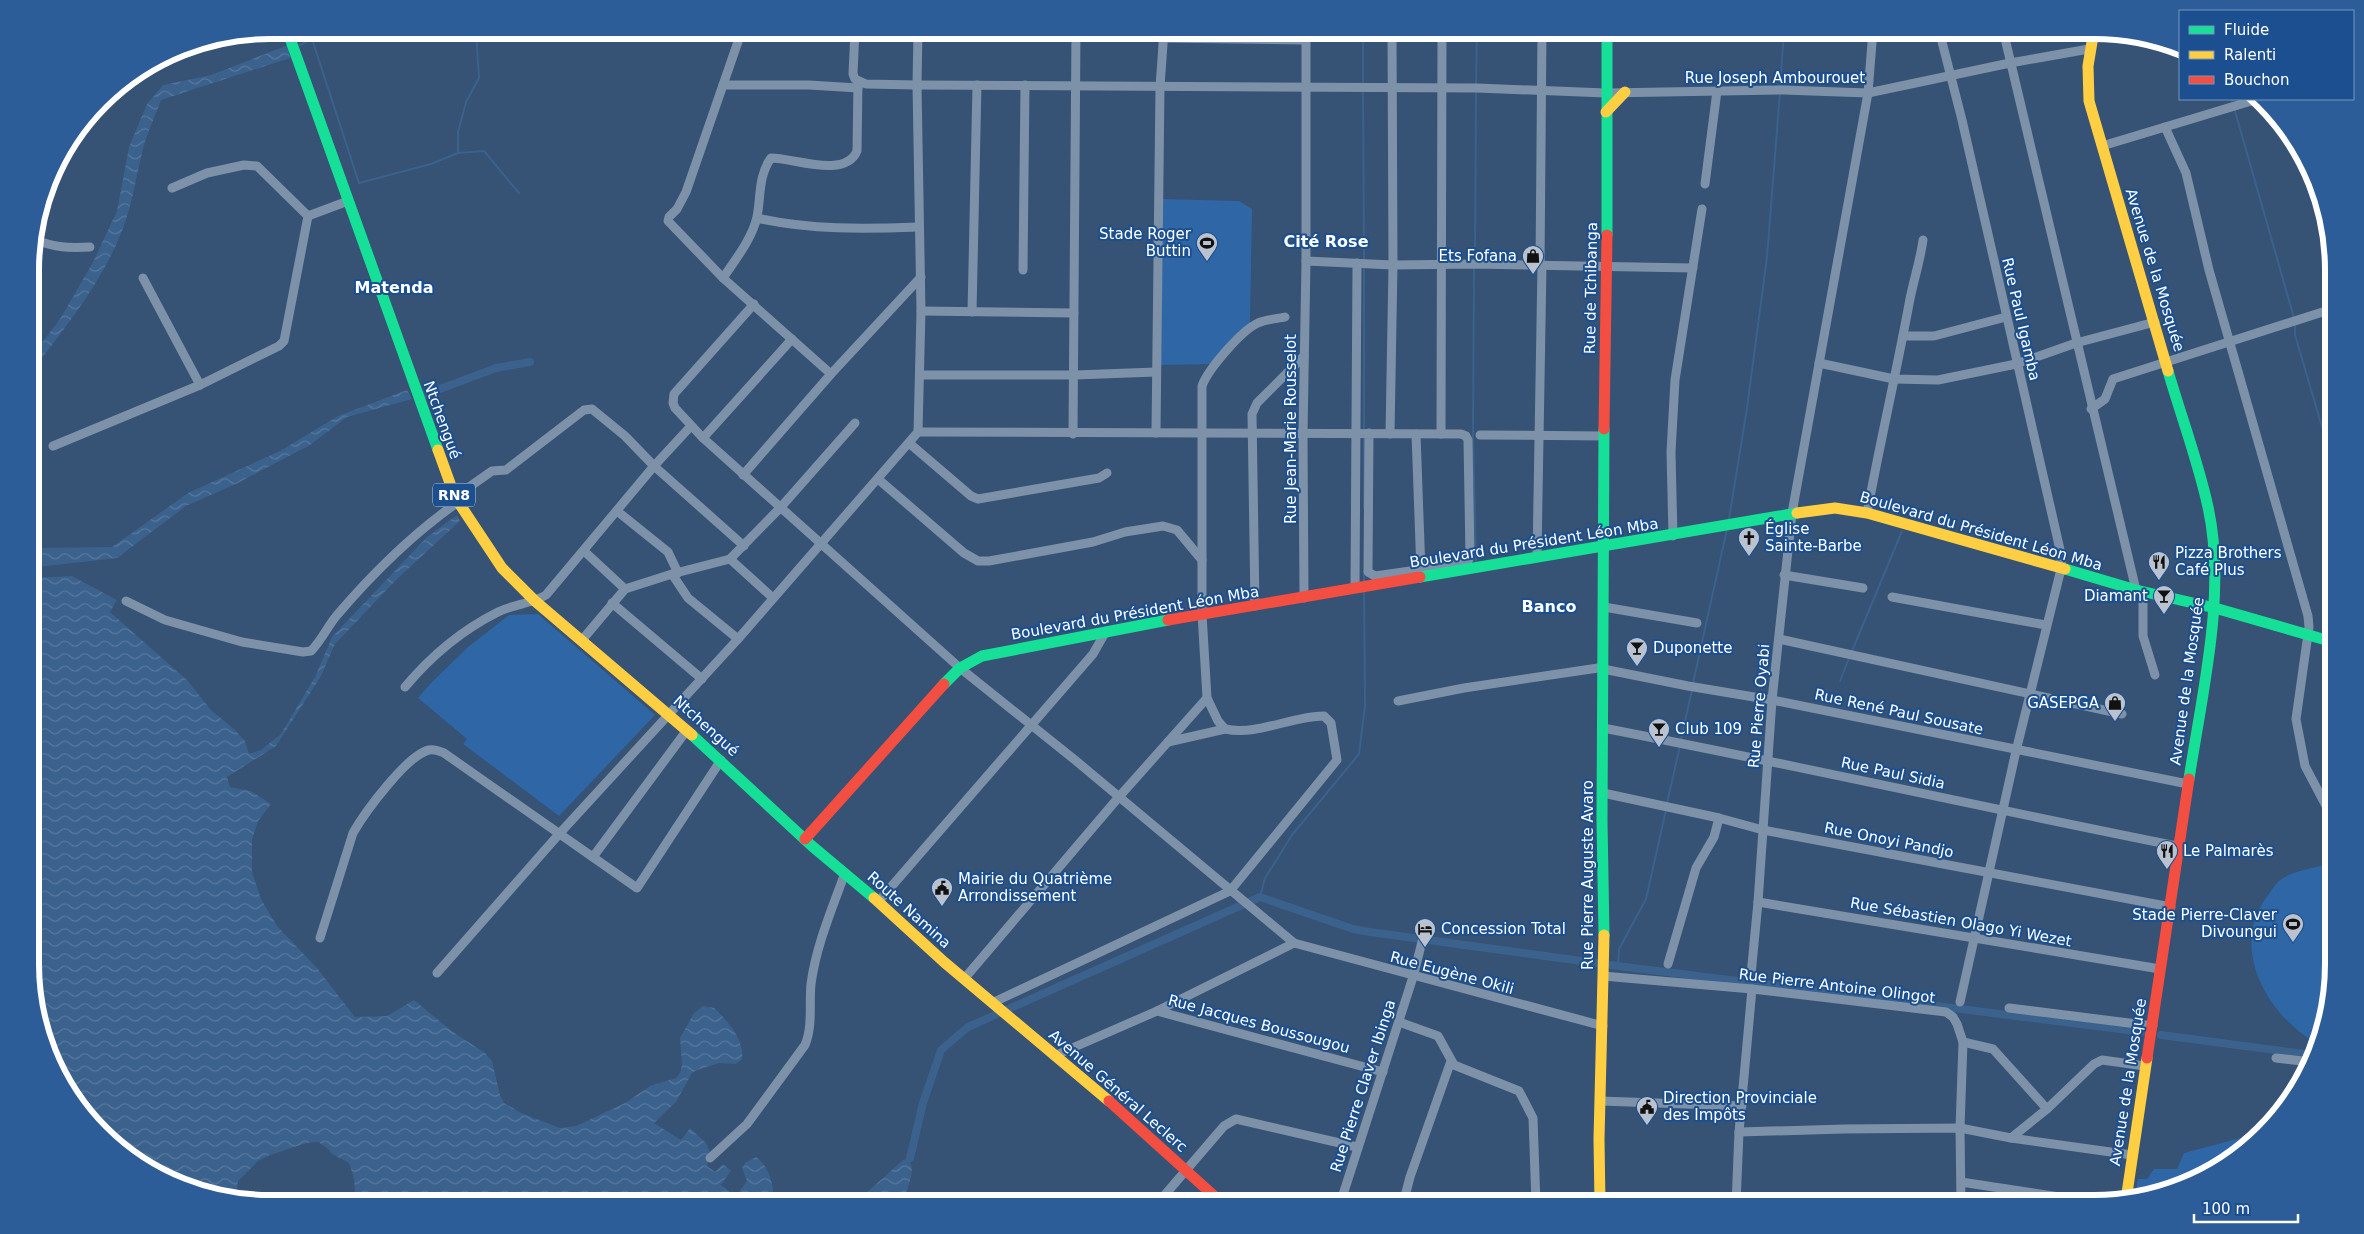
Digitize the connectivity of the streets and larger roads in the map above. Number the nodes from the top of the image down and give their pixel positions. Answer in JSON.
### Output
{"nodes":[{"id":1,"x":290,"y":39,"type":"edge"},
{"id":2,"x":739,"y":39,"type":"edge"},
{"id":3,"x":855,"y":39,"type":"edge"},
{"id":4,"x":918,"y":39,"type":"edge"},
{"id":5,"x":1076,"y":39,"type":"edge"},
{"id":6,"x":1164,"y":39,"type":"edge"},
{"id":7,"x":1282,"y":39,"type":"edge"},
{"id":8,"x":1392,"y":39,"type":"edge"},
{"id":9,"x":1442,"y":39,"type":"edge"},
{"id":10,"x":1542,"y":39,"type":"edge"},
{"id":11,"x":1607,"y":39,"type":"edge"},
{"id":12,"x":1872,"y":39,"type":"edge"},
{"id":13,"x":1941,"y":39,"type":"edge"},
{"id":14,"x":2005,"y":39,"type":"edge"},
{"id":15,"x":2092,"y":39,"type":"edge"},
{"id":16,"x":1306,"y":40,"type":"joint"},
{"id":17,"x":2089,"y":49,"type":"junction"},
{"id":18,"x":2010,"y":63,"type":"junction"},
{"id":19,"x":1950,"y":76,"type":"junction"},
{"id":20,"x":723,"y":85,"type":"junction"},
{"id":21,"x":858,"y":85,"type":"junction"},
{"id":22,"x":917,"y":85,"type":"junction"},
{"id":23,"x":976,"y":85,"type":"junction"},
{"id":24,"x":1025,"y":85,"type":"junction"},
{"id":25,"x":1076,"y":85,"type":"junction"},
{"id":26,"x":1160,"y":87,"type":"junction"},
{"id":27,"x":1306,"y":88,"type":"junction"},
{"id":28,"x":1393,"y":88,"type":"junction"},
{"id":29,"x":1442,"y":88,"type":"junction"},
{"id":30,"x":1543,"y":91,"type":"junction"},
{"id":31,"x":1625,"y":92,"type":"junction"},
{"id":32,"x":1717,"y":92,"type":"junction"},
{"id":33,"x":1606,"y":93,"type":"junction"},
{"id":34,"x":1868,"y":93,"type":"junction"},
{"id":35,"x":2252,"y":101,"type":"edge"},
{"id":36,"x":1606,"y":112,"type":"junction"},
{"id":37,"x":2165,"y":127,"type":"junction"},
{"id":38,"x":2102,"y":146,"type":"junction"},
{"id":39,"x":1705,"y":184,"type":"dead end"},
{"id":40,"x":172,"y":188,"type":"dead end"},
{"id":41,"x":348,"y":201,"type":"junction"},
{"id":42,"x":1702,"y":209,"type":"dead end"},
{"id":43,"x":308,"y":216,"type":"junction"},
{"id":44,"x":757,"y":218,"type":"junction"},
{"id":45,"x":919,"y":228,"type":"junction"},
{"id":46,"x":1923,"y":240,"type":"dead end"},
{"id":47,"x":41,"y":242,"type":"edge"},
{"id":48,"x":90,"y":247,"type":"dead end"},
{"id":49,"x":1306,"y":261,"type":"junction"},
{"id":50,"x":1361,"y":263,"type":"junction"},
{"id":51,"x":1393,"y":265,"type":"junction"},
{"id":52,"x":1541,"y":265,"type":"junction"},
{"id":53,"x":1441,"y":266,"type":"junction"},
{"id":54,"x":1607,"y":267,"type":"junction"},
{"id":55,"x":1693,"y":268,"type":"junction"},
{"id":56,"x":1023,"y":270,"type":"dead end"},
{"id":57,"x":921,"y":277,"type":"junction"},
{"id":58,"x":143,"y":278,"type":"dead end"},
{"id":59,"x":723,"y":278,"type":"junction"},
{"id":60,"x":754,"y":304,"type":"junction"},
{"id":61,"x":921,"y":311,"type":"junction"},
{"id":62,"x":2325,"y":311,"type":"edge"},
{"id":63,"x":972,"y":312,"type":"junction"},
{"id":64,"x":1074,"y":313,"type":"junction"},
{"id":65,"x":1285,"y":317,"type":"dead end"},
{"id":66,"x":2006,"y":317,"type":"junction"},
{"id":67,"x":2155,"y":322,"type":"junction"},
{"id":68,"x":1903,"y":336,"type":"junction"},
{"id":69,"x":792,"y":339,"type":"junction"},
{"id":70,"x":2076,"y":343,"type":"junction"},
{"id":71,"x":2229,"y":343,"type":"junction"},
{"id":72,"x":1304,"y":356,"type":"junction"},
{"id":73,"x":1819,"y":362,"type":"junction"},
{"id":74,"x":2167,"y":362,"type":"junction"},
{"id":75,"x":2016,"y":364,"type":"junction"},
{"id":76,"x":1156,"y":372,"type":"junction"},
{"id":77,"x":831,"y":374,"type":"junction"},
{"id":78,"x":920,"y":375,"type":"junction"},
{"id":79,"x":1075,"y":375,"type":"junction"},
{"id":80,"x":1894,"y":379,"type":"junction"},
{"id":81,"x":200,"y":384,"type":"junction"},
{"id":82,"x":2092,"y":409,"type":"junction"},
{"id":83,"x":855,"y":423,"type":"dead end"},
{"id":84,"x":691,"y":426,"type":"junction"},
{"id":85,"x":918,"y":432,"type":"junction"},
{"id":86,"x":1156,"y":433,"type":"junction"},
{"id":87,"x":1362,"y":433,"type":"junction"},
{"id":88,"x":1073,"y":434,"type":"junction"},
{"id":89,"x":1202,"y":434,"type":"junction"},
{"id":90,"x":1252,"y":434,"type":"junction"},
{"id":91,"x":1303,"y":434,"type":"junction"},
{"id":92,"x":1390,"y":434,"type":"junction"},
{"id":93,"x":1416,"y":434,"type":"junction"},
{"id":94,"x":1441,"y":434,"type":"junction"},
{"id":95,"x":1480,"y":435,"type":"dead end"},
{"id":96,"x":1541,"y":435,"type":"junction"},
{"id":97,"x":1604,"y":436,"type":"junction"},
{"id":98,"x":703,"y":438,"type":"junction"},
{"id":99,"x":909,"y":443,"type":"junction"},
{"id":100,"x":53,"y":446,"type":"dead end"},
{"id":101,"x":654,"y":466,"type":"junction"},
{"id":102,"x":1107,"y":474,"type":"dead end"},
{"id":103,"x":743,"y":475,"type":"junction"},
{"id":104,"x":878,"y":479,"type":"junction"},
{"id":105,"x":456,"y":500,"type":"junction"},
{"id":106,"x":781,"y":507,"type":"junction"},
{"id":107,"x":617,"y":510,"type":"junction"},
{"id":108,"x":1792,"y":513,"type":"junction"},
{"id":109,"x":1867,"y":513,"type":"junction"},
{"id":110,"x":1673,"y":536,"type":"junction"},
{"id":111,"x":822,"y":543,"type":"junction"},
{"id":112,"x":744,"y":546,"type":"junction"},
{"id":113,"x":1603,"y":547,"type":"junction"},
{"id":114,"x":584,"y":551,"type":"junction"},
{"id":115,"x":1537,"y":556,"type":"junction"},
{"id":116,"x":730,"y":559,"type":"junction"},
{"id":117,"x":1202,"y":560,"type":"junction"},
{"id":118,"x":2061,"y":568,"type":"junction"},
{"id":119,"x":1421,"y":572,"type":"junction"},
{"id":120,"x":675,"y":573,"type":"junction"},
{"id":121,"x":1784,"y":575,"type":"junction"},
{"id":122,"x":1359,"y":587,"type":"junction"},
{"id":123,"x":1863,"y":588,"type":"dead end"},
{"id":124,"x":625,"y":589,"type":"junction"},
{"id":125,"x":2139,"y":591,"type":"junction"},
{"id":126,"x":1892,"y":597,"type":"dead end"},
{"id":127,"x":773,"y":598,"type":"junction"},
{"id":128,"x":1304,"y":598,"type":"junction"},
{"id":129,"x":126,"y":601,"type":"dead end"},
{"id":130,"x":535,"y":602,"type":"junction"},
{"id":131,"x":612,"y":603,"type":"junction"},
{"id":132,"x":1256,"y":606,"type":"junction"},
{"id":133,"x":1604,"y":607,"type":"junction"},
{"id":134,"x":2214,"y":608,"type":"junction"},
{"id":135,"x":1202,"y":614,"type":"junction"},
{"id":136,"x":1697,"y":623,"type":"dead end"},
{"id":137,"x":2046,"y":625,"type":"junction"},
{"id":138,"x":1106,"y":631,"type":"junction"},
{"id":139,"x":2307,"y":636,"type":"junction"},
{"id":140,"x":738,"y":639,"type":"junction"},
{"id":141,"x":1779,"y":639,"type":"junction"},
{"id":142,"x":582,"y":640,"type":"junction"},
{"id":143,"x":2325,"y":640,"type":"edge"},
{"id":144,"x":960,"y":668,"type":"junction"},
{"id":145,"x":1604,"y":669,"type":"junction"},
{"id":146,"x":2155,"y":675,"type":"dead end"},
{"id":147,"x":702,"y":679,"type":"junction"},
{"id":148,"x":405,"y":687,"type":"dead end"},
{"id":149,"x":2030,"y":694,"type":"junction"},
{"id":150,"x":1207,"y":698,"type":"junction"},
{"id":151,"x":1772,"y":700,"type":"junction"},
{"id":152,"x":1398,"y":701,"type":"dead end"},
{"id":153,"x":669,"y":714,"type":"junction"},
{"id":154,"x":2122,"y":714,"type":"dead end"},
{"id":155,"x":1032,"y":725,"type":"junction"},
{"id":156,"x":1603,"y":728,"type":"junction"},
{"id":157,"x":1225,"y":729,"type":"junction"},
{"id":158,"x":687,"y":730,"type":"junction"},
{"id":159,"x":1168,"y":742,"type":"junction"},
{"id":160,"x":2016,"y":751,"type":"junction"},
{"id":161,"x":721,"y":760,"type":"junction"},
{"id":162,"x":1768,"y":760,"type":"junction"},
{"id":163,"x":2188,"y":784,"type":"junction"},
{"id":164,"x":1603,"y":794,"type":"junction"},
{"id":165,"x":1118,"y":798,"type":"junction"},
{"id":166,"x":2325,"y":804,"type":"edge"},
{"id":167,"x":2003,"y":812,"type":"junction"},
{"id":168,"x":1719,"y":818,"type":"junction"},
{"id":169,"x":1763,"y":830,"type":"junction"},
{"id":170,"x":560,"y":833,"type":"junction"},
{"id":171,"x":805,"y":839,"type":"junction"},
{"id":172,"x":2177,"y":846,"type":"junction"},
{"id":173,"x":593,"y":857,"type":"junction"},
{"id":174,"x":1989,"y":872,"type":"junction"},
{"id":175,"x":845,"y":873,"type":"junction"},
{"id":176,"x":1234,"y":894,"type":"junction"},
{"id":177,"x":878,"y":902,"type":"junction"},
{"id":178,"x":1758,"y":902,"type":"junction"},
{"id":179,"x":2171,"y":907,"type":"junction"},
{"id":180,"x":1425,"y":930,"type":"dead end"},
{"id":181,"x":320,"y":938,"type":"dead end"},
{"id":182,"x":1973,"y":938,"type":"junction"},
{"id":183,"x":1294,"y":943,"type":"junction"},
{"id":184,"x":1668,"y":964,"type":"dead end"},
{"id":185,"x":2160,"y":970,"type":"junction"},
{"id":186,"x":437,"y":973,"type":"dead end"},
{"id":187,"x":1603,"y":973,"type":"junction"},
{"id":188,"x":1751,"y":975,"type":"dead end"},
{"id":189,"x":1413,"y":977,"type":"junction"},
{"id":190,"x":964,"y":979,"type":"junction"},
{"id":191,"x":1752,"y":989,"type":"junction"},
{"id":192,"x":1960,"y":1002,"type":"dead end"},
{"id":193,"x":994,"y":1005,"type":"junction"},
{"id":194,"x":2009,"y":1008,"type":"dead end"},
{"id":195,"x":1157,"y":1011,"type":"junction"},
{"id":196,"x":1399,"y":1022,"type":"junction"},
{"id":197,"x":1603,"y":1026,"type":"junction"},
{"id":198,"x":2152,"y":1031,"type":"junction"},
{"id":199,"x":1963,"y":1042,"type":"junction"},
{"id":200,"x":1054,"y":1056,"type":"junction"},
{"id":201,"x":2276,"y":1058,"type":"dead end"},
{"id":202,"x":2303,"y":1061,"type":"edge"},
{"id":203,"x":1451,"y":1062,"type":"junction"},
{"id":204,"x":2145,"y":1066,"type":"junction"},
{"id":205,"x":1383,"y":1072,"type":"junction"},
{"id":206,"x":1600,"y":1101,"type":"junction"},
{"id":207,"x":1742,"y":1106,"type":"junction"},
{"id":208,"x":2047,"y":1109,"type":"junction"},
{"id":209,"x":1960,"y":1128,"type":"junction"},
{"id":210,"x":1739,"y":1132,"type":"junction"},
{"id":211,"x":2011,"y":1138,"type":"junction"},
{"id":212,"x":1357,"y":1147,"type":"junction"},
{"id":213,"x":2132,"y":1155,"type":"junction"},
{"id":214,"x":710,"y":1158,"type":"dead end"},
{"id":215,"x":1186,"y":1169,"type":"junction"},
{"id":216,"x":1962,"y":1182,"type":"junction"},
{"id":217,"x":2127,"y":1193,"type":"edge"},
{"id":218,"x":1164,"y":1195,"type":"edge"},
{"id":219,"x":1213,"y":1195,"type":"edge"},
{"id":220,"x":1343,"y":1195,"type":"edge"},
{"id":221,"x":1405,"y":1195,"type":"edge"},
{"id":222,"x":1536,"y":1195,"type":"edge"},
{"id":223,"x":1600,"y":1195,"type":"edge"},
{"id":224,"x":1736,"y":1195,"type":"edge"},
{"id":225,"x":1961,"y":1195,"type":"edge"},
{"id":226,"x":2047,"y":1195,"type":"edge"}],
"edges":[{"from":1,"to":41,"type":"street","name":"Ntchengué","number":"RN8"},
{"from":2,"to":20,"type":"street"},
{"from":3,"to":21,"type":"street"},
{"from":4,"to":22,"type":"street"},
{"from":5,"to":25,"type":"street"},
{"from":6,"to":26,"type":"street"},
{"from":7,"to":16,"type":"street"},
{"from":8,"to":28,"type":"street"},
{"from":9,"to":29,"type":"street"},
{"from":10,"to":30,"type":"street"},
{"from":11,"to":33,"type":"street","name":"Rue de Tchibanga"},
{"from":12,"to":34,"type":"street","name":"Rue Pierre Oyabi"},
{"from":13,"to":19,"type":"street","name":"Rue Paul Igamba"},
{"from":14,"to":18,"type":"street"},
{"from":15,"to":17,"type":"street","name":"Avenue de la Mosquée"},
{"from":16,"to":27,"type":"street","name":"Rue Jean-Marie Rousselot"},
{"from":17,"to":18,"type":"street","name":"Rue Joseph Ambourouet"},
{"from":17,"to":38,"type":"street","name":"Avenue de la Mosquée"},
{"from":18,"to":19,"type":"street","name":"Rue Joseph Ambourouet"},
{"from":18,"to":70,"type":"street"},
{"from":19,"to":34,"type":"street","name":"Rue Joseph Ambourouet"},
{"from":19,"to":66,"type":"street","name":"Rue Paul Igamba"},
{"from":20,"to":21,"type":"street","name":"Rue Joseph Ambourouet"},
{"from":20,"to":59,"type":"street"},
{"from":21,"to":22,"type":"street","name":"Rue Joseph Ambourouet"},
{"from":21,"to":44,"type":"street"},
{"from":22,"to":23,"type":"street","name":"Rue Joseph Ambourouet"},
{"from":22,"to":45,"type":"street"},
{"from":23,"to":24,"type":"street","name":"Rue Joseph Ambourouet"},
{"from":23,"to":63,"type":"street"},
{"from":24,"to":25,"type":"street","name":"Rue Joseph Ambourouet"},
{"from":24,"to":56,"type":"street"},
{"from":25,"to":26,"type":"street","name":"Rue Joseph Ambourouet"},
{"from":25,"to":64,"type":"street"},
{"from":26,"to":27,"type":"street","name":"Rue Joseph Ambourouet"},
{"from":26,"to":76,"type":"street"},
{"from":27,"to":28,"type":"street","name":"Rue Joseph Ambourouet"},
{"from":27,"to":49,"type":"street","name":"Rue Jean-Marie Rousselot"},
{"from":28,"to":29,"type":"street","name":"Rue Joseph Ambourouet"},
{"from":28,"to":51,"type":"street"},
{"from":29,"to":30,"type":"street","name":"Rue Joseph Ambourouet"},
{"from":29,"to":53,"type":"street"},
{"from":30,"to":33,"type":"street","name":"Rue Joseph Ambourouet"},
{"from":30,"to":52,"type":"street"},
{"from":31,"to":32,"type":"street","name":"Rue Joseph Ambourouet"},
{"from":31,"to":33,"type":"street","name":"Rue Joseph Ambourouet"},
{"from":31,"to":36,"type":"street"},
{"from":32,"to":34,"type":"street","name":"Rue Joseph Ambourouet"},
{"from":32,"to":39,"type":"street"},
{"from":33,"to":36,"type":"street","name":"Rue de Tchibanga"},
{"from":34,"to":73,"type":"street","name":"Rue Pierre Oyabi"},
{"from":35,"to":37,"type":"street"},
{"from":36,"to":54,"type":"street","name":"Rue de Tchibanga"},
{"from":37,"to":38,"type":"street"},
{"from":37,"to":71,"type":"street"},
{"from":38,"to":67,"type":"street","name":"Avenue de la Mosquée"},
{"from":40,"to":43,"type":"street"},
{"from":41,"to":43,"type":"street"},
{"from":41,"to":105,"type":"street","name":"Ntchengué","number":"RN8"},
{"from":42,"to":55,"type":"street"},
{"from":43,"to":81,"type":"street"},
{"from":44,"to":45,"type":"street"},
{"from":44,"to":59,"type":"street"},
{"from":45,"to":57,"type":"street"},
{"from":46,"to":68,"type":"street"},
{"from":47,"to":48,"type":"street"},
{"from":49,"to":50,"type":"street"},
{"from":49,"to":72,"type":"street","name":"Rue Jean-Marie Rousselot"},
{"from":50,"to":51,"type":"street"},
{"from":50,"to":87,"type":"street"},
{"from":51,"to":53,"type":"street"},
{"from":51,"to":92,"type":"street"},
{"from":52,"to":53,"type":"street"},
{"from":52,"to":54,"type":"street"},
{"from":52,"to":96,"type":"street"},
{"from":53,"to":94,"type":"street"},
{"from":54,"to":55,"type":"street"},
{"from":54,"to":97,"type":"street","name":"Rue de Tchibanga"},
{"from":55,"to":110,"type":"street"},
{"from":57,"to":61,"type":"street"},
{"from":57,"to":77,"type":"street"},
{"from":58,"to":81,"type":"street"},
{"from":59,"to":60,"type":"street"},
{"from":60,"to":69,"type":"street"},
{"from":60,"to":84,"type":"street"},
{"from":61,"to":63,"type":"street"},
{"from":61,"to":78,"type":"street"},
{"from":62,"to":71,"type":"street"},
{"from":63,"to":64,"type":"street"},
{"from":64,"to":79,"type":"street"},
{"from":65,"to":89,"type":"street"},
{"from":66,"to":68,"type":"street"},
{"from":66,"to":75,"type":"street","name":"Rue Paul Igamba"},
{"from":67,"to":70,"type":"street"},
{"from":67,"to":74,"type":"street","name":"Avenue de la Mosquée"},
{"from":68,"to":80,"type":"street"},
{"from":69,"to":77,"type":"street"},
{"from":69,"to":98,"type":"street"},
{"from":70,"to":75,"type":"street"},
{"from":70,"to":82,"type":"street"},
{"from":71,"to":74,"type":"street"},
{"from":71,"to":139,"type":"street"},
{"from":72,"to":90,"type":"street"},
{"from":72,"to":91,"type":"street","name":"Rue Jean-Marie Rousselot"},
{"from":73,"to":80,"type":"street"},
{"from":73,"to":108,"type":"street","name":"Rue Pierre Oyabi"},
{"from":74,"to":82,"type":"street"},
{"from":74,"to":134,"type":"street","name":"Avenue de la Mosquée"},
{"from":75,"to":80,"type":"street"},
{"from":75,"to":118,"type":"street","name":"Rue Paul Igamba"},
{"from":76,"to":79,"type":"street"},
{"from":76,"to":86,"type":"street"},
{"from":77,"to":103,"type":"street"},
{"from":78,"to":79,"type":"street"},
{"from":78,"to":85,"type":"street"},
{"from":79,"to":88,"type":"street"},
{"from":80,"to":109,"type":"street"},
{"from":81,"to":100,"type":"street"},
{"from":82,"to":125,"type":"street"},
{"from":83,"to":106,"type":"street"},
{"from":84,"to":98,"type":"street"},
{"from":84,"to":101,"type":"street"},
{"from":85,"to":88,"type":"street"},
{"from":85,"to":99,"type":"street"},
{"from":86,"to":88,"type":"street"},
{"from":86,"to":89,"type":"street"},
{"from":87,"to":91,"type":"street"},
{"from":87,"to":92,"type":"street"},
{"from":87,"to":119,"type":"street"},
{"from":87,"to":122,"type":"street"},
{"from":89,"to":90,"type":"street"},
{"from":89,"to":117,"type":"street"},
{"from":90,"to":91,"type":"street"},
{"from":90,"to":132,"type":"street"},
{"from":91,"to":128,"type":"street","name":"Rue Jean-Marie Rousselot"},
{"from":92,"to":93,"type":"street"},
{"from":93,"to":94,"type":"street"},
{"from":93,"to":119,"type":"street"},
{"from":94,"to":119,"type":"street"},
{"from":95,"to":96,"type":"street"},
{"from":96,"to":97,"type":"street"},
{"from":96,"to":115,"type":"street"},
{"from":97,"to":113,"type":"street","name":"Rue de Tchibanga"},
{"from":98,"to":103,"type":"street"},
{"from":99,"to":102,"type":"street"},
{"from":99,"to":104,"type":"street"},
{"from":101,"to":105,"type":"street"},
{"from":101,"to":107,"type":"street"},
{"from":101,"to":112,"type":"street"},
{"from":103,"to":106,"type":"street"},
{"from":104,"to":111,"type":"street"},
{"from":104,"to":117,"type":"street"},
{"from":105,"to":129,"type":"street"},
{"from":105,"to":130,"type":"street","name":"Ntchengué","number":"RN8"},
{"from":106,"to":111,"type":"street"},
{"from":106,"to":112,"type":"street"},
{"from":107,"to":114,"type":"street"},
{"from":107,"to":120,"type":"street"},
{"from":108,"to":109,"type":"street","name":"Boulevard du Président Léon Mba"},
{"from":108,"to":110,"type":"street","name":"Boulevard du Président Léon Mba"},
{"from":108,"to":121,"type":"street","name":"Rue Pierre Oyabi"},
{"from":109,"to":118,"type":"street","name":"Boulevard du Président Léon Mba"},
{"from":110,"to":113,"type":"street","name":"Boulevard du Président Léon Mba"},
{"from":111,"to":127,"type":"street"},
{"from":111,"to":144,"type":"street"},
{"from":112,"to":116,"type":"street"},
{"from":113,"to":115,"type":"street","name":"Boulevard du Président Léon Mba"},
{"from":113,"to":133,"type":"street","name":"Rue Pierre Auguste Avaro"},
{"from":114,"to":124,"type":"street"},
{"from":114,"to":130,"type":"street"},
{"from":115,"to":119,"type":"street","name":"Boulevard du Président Léon Mba"},
{"from":116,"to":120,"type":"street"},
{"from":116,"to":127,"type":"street"},
{"from":117,"to":135,"type":"street"},
{"from":118,"to":125,"type":"street","name":"Boulevard du Président Léon Mba"},
{"from":118,"to":137,"type":"street"},
{"from":119,"to":122,"type":"street","name":"Boulevard du Président Léon Mba"},
{"from":120,"to":124,"type":"street"},
{"from":120,"to":140,"type":"street"},
{"from":121,"to":123,"type":"street"},
{"from":121,"to":141,"type":"street","name":"Rue Pierre Oyabi"},
{"from":122,"to":128,"type":"street","name":"Boulevard du Président Léon Mba"},
{"from":124,"to":131,"type":"street"},
{"from":125,"to":134,"type":"street","name":"Boulevard du Président Léon Mba"},
{"from":125,"to":146,"type":"street"},
{"from":126,"to":137,"type":"street"},
{"from":127,"to":140,"type":"street"},
{"from":128,"to":132,"type":"street","name":"Boulevard du Président Léon Mba"},
{"from":130,"to":142,"type":"street","name":"Ntchengué","number":"RN8"},
{"from":130,"to":148,"type":"street"},
{"from":131,"to":142,"type":"street"},
{"from":131,"to":147,"type":"street"},
{"from":132,"to":135,"type":"street","name":"Boulevard du Président Léon Mba"},
{"from":133,"to":136,"type":"street"},
{"from":133,"to":145,"type":"street","name":"Rue Pierre Auguste Avaro"},
{"from":134,"to":139,"type":"street","name":"Boulevard du Président Léon Mba"},
{"from":134,"to":163,"type":"street","name":"Avenue de la Mosquée"},
{"from":135,"to":138,"type":"street","name":"Boulevard du Président Léon Mba"},
{"from":135,"to":150,"type":"street"},
{"from":137,"to":149,"type":"street"},
{"from":138,"to":144,"type":"street","name":"Boulevard du Président Léon Mba"},
{"from":138,"to":155,"type":"street"},
{"from":139,"to":143,"type":"street","name":"Boulevard du Président Léon Mba"},
{"from":139,"to":166,"type":"street"},
{"from":140,"to":147,"type":"street"},
{"from":141,"to":149,"type":"street"},
{"from":141,"to":151,"type":"street","name":"Rue Pierre Oyabi"},
{"from":142,"to":153,"type":"street","name":"Ntchengué","number":"RN8"},
{"from":144,"to":155,"type":"street"},
{"from":144,"to":171,"type":"street","name":"Boulevard du Président Léon Mba"},
{"from":145,"to":151,"type":"street","name":"Rue René Paul Sousate"},
{"from":145,"to":152,"type":"street","name":"Rue René Paul Sousate"},
{"from":145,"to":156,"type":"street","name":"Rue Pierre Auguste Avaro"},
{"from":147,"to":153,"type":"street"},
{"from":149,"to":154,"type":"street"},
{"from":149,"to":160,"type":"street"},
{"from":150,"to":157,"type":"street"},
{"from":150,"to":159,"type":"street"},
{"from":151,"to":160,"type":"street","name":"Rue René Paul Sousate"},
{"from":151,"to":162,"type":"street","name":"Rue Pierre Oyabi"},
{"from":153,"to":158,"type":"street","name":"Ntchengué","number":"RN8"},
{"from":153,"to":170,"type":"street"},
{"from":155,"to":165,"type":"street"},
{"from":155,"to":177,"type":"street"},
{"from":156,"to":162,"type":"street","name":"Rue Paul Sidia"},
{"from":156,"to":164,"type":"street","name":"Rue Pierre Auguste Avaro"},
{"from":157,"to":159,"type":"street"},
{"from":157,"to":176,"type":"street"},
{"from":158,"to":161,"type":"street","name":"Ntchengué","number":"RN8"},
{"from":158,"to":173,"type":"street"},
{"from":159,"to":165,"type":"street"},
{"from":160,"to":163,"type":"street","name":"Rue René Paul Sousate"},
{"from":160,"to":167,"type":"street"},
{"from":161,"to":171,"type":"street","name":"Ntchengué","number":"RN8"},
{"from":161,"to":173,"type":"street"},
{"from":162,"to":167,"type":"street","name":"Rue Paul Sidia"},
{"from":162,"to":169,"type":"street","name":"Rue Pierre Oyabi"},
{"from":163,"to":172,"type":"street","name":"Avenue de la Mosquée"},
{"from":164,"to":168,"type":"street","name":"Rue Onoyi Pandjo"},
{"from":164,"to":187,"type":"street","name":"Rue Pierre Auguste Avaro"},
{"from":165,"to":176,"type":"street"},
{"from":165,"to":190,"type":"street"},
{"from":167,"to":172,"type":"street","name":"Rue Paul Sidia"},
{"from":167,"to":174,"type":"street"},
{"from":168,"to":169,"type":"street","name":"Rue Onoyi Pandjo"},
{"from":168,"to":184,"type":"street"},
{"from":169,"to":174,"type":"street","name":"Rue Onoyi Pandjo"},
{"from":169,"to":178,"type":"street","name":"Rue Pierre Oyabi"},
{"from":170,"to":173,"type":"street"},
{"from":170,"to":181,"type":"street"},
{"from":170,"to":186,"type":"street"},
{"from":171,"to":175,"type":"street","name":"Route Namina"},
{"from":172,"to":179,"type":"street","name":"Avenue de la Mosquée"},
{"from":174,"to":179,"type":"street","name":"Rue Onoyi Pandjo"},
{"from":174,"to":182,"type":"street"},
{"from":175,"to":177,"type":"street","name":"Route Namina"},
{"from":175,"to":214,"type":"street"},
{"from":176,"to":183,"type":"street"},
{"from":176,"to":193,"type":"street"},
{"from":177,"to":190,"type":"street","name":"Route Namina"},
{"from":178,"to":182,"type":"street","name":"Rue Sébastien Olago Yi Wezet"},
{"from":178,"to":188,"type":"street","name":"Rue Pierre Oyabi"},
{"from":179,"to":185,"type":"street","name":"Avenue de la Mosquée"},
{"from":180,"to":189,"type":"street","name":"Rue Pierre Claver Ibinga"},
{"from":182,"to":185,"type":"street","name":"Rue Sébastien Olago Yi Wezet"},
{"from":182,"to":192,"type":"street"},
{"from":183,"to":189,"type":"street","name":"Rue Eugène Okili"},
{"from":183,"to":195,"type":"street"},
{"from":185,"to":198,"type":"street","name":"Avenue de la Mosquée"},
{"from":187,"to":191,"type":"street","name":"Rue Pierre Antoine Olingot"},
{"from":187,"to":197,"type":"street","name":"Rue Pierre Auguste Avaro"},
{"from":189,"to":196,"type":"street","name":"Rue Pierre Claver Ibinga"},
{"from":189,"to":197,"type":"street","name":"Rue Eugène Okili"},
{"from":190,"to":193,"type":"street","name":"Route Namina"},
{"from":191,"to":199,"type":"street","name":"Rue Pierre Antoine Olingot"},
{"from":191,"to":207,"type":"street"},
{"from":193,"to":200,"type":"street","name":"Avenue Général Leclerc"},
{"from":194,"to":198,"type":"street"},
{"from":195,"to":200,"type":"street"},
{"from":195,"to":205,"type":"street","name":"Rue Jacques Boussougou"},
{"from":196,"to":203,"type":"street"},
{"from":196,"to":205,"type":"street","name":"Rue Pierre Claver Ibinga"},
{"from":197,"to":206,"type":"street","name":"Rue Pierre Auguste Avaro"},
{"from":198,"to":204,"type":"street","name":"Avenue de la Mosquée"},
{"from":199,"to":208,"type":"street"},
{"from":199,"to":209,"type":"street","name":"Rue Pierre Antoine Olingot"},
{"from":200,"to":215,"type":"street","name":"Avenue Général Leclerc"},
{"from":201,"to":202,"type":"street"},
{"from":203,"to":221,"type":"street"},
{"from":203,"to":222,"type":"street"},
{"from":204,"to":208,"type":"street"},
{"from":204,"to":213,"type":"street","name":"Avenue de la Mosquée"},
{"from":205,"to":212,"type":"street","name":"Rue Pierre Claver Ibinga"},
{"from":206,"to":207,"type":"street"},
{"from":206,"to":223,"type":"street","name":"Rue Pierre Auguste Avaro"},
{"from":207,"to":210,"type":"street"},
{"from":208,"to":211,"type":"street"},
{"from":209,"to":210,"type":"street"},
{"from":209,"to":211,"type":"street"},
{"from":209,"to":216,"type":"street","name":"Rue Pierre Antoine Olingot"},
{"from":210,"to":224,"type":"street"},
{"from":211,"to":213,"type":"street"},
{"from":212,"to":215,"type":"street"},
{"from":212,"to":220,"type":"street","name":"Rue Pierre Claver Ibinga"},
{"from":213,"to":217,"type":"street","name":"Avenue de la Mosquée"},
{"from":215,"to":218,"type":"street"},
{"from":215,"to":219,"type":"street","name":"Avenue Général Leclerc"},
{"from":216,"to":225,"type":"street","name":"Rue Pierre Antoine Olingot"},
{"from":216,"to":226,"type":"street"}]}
